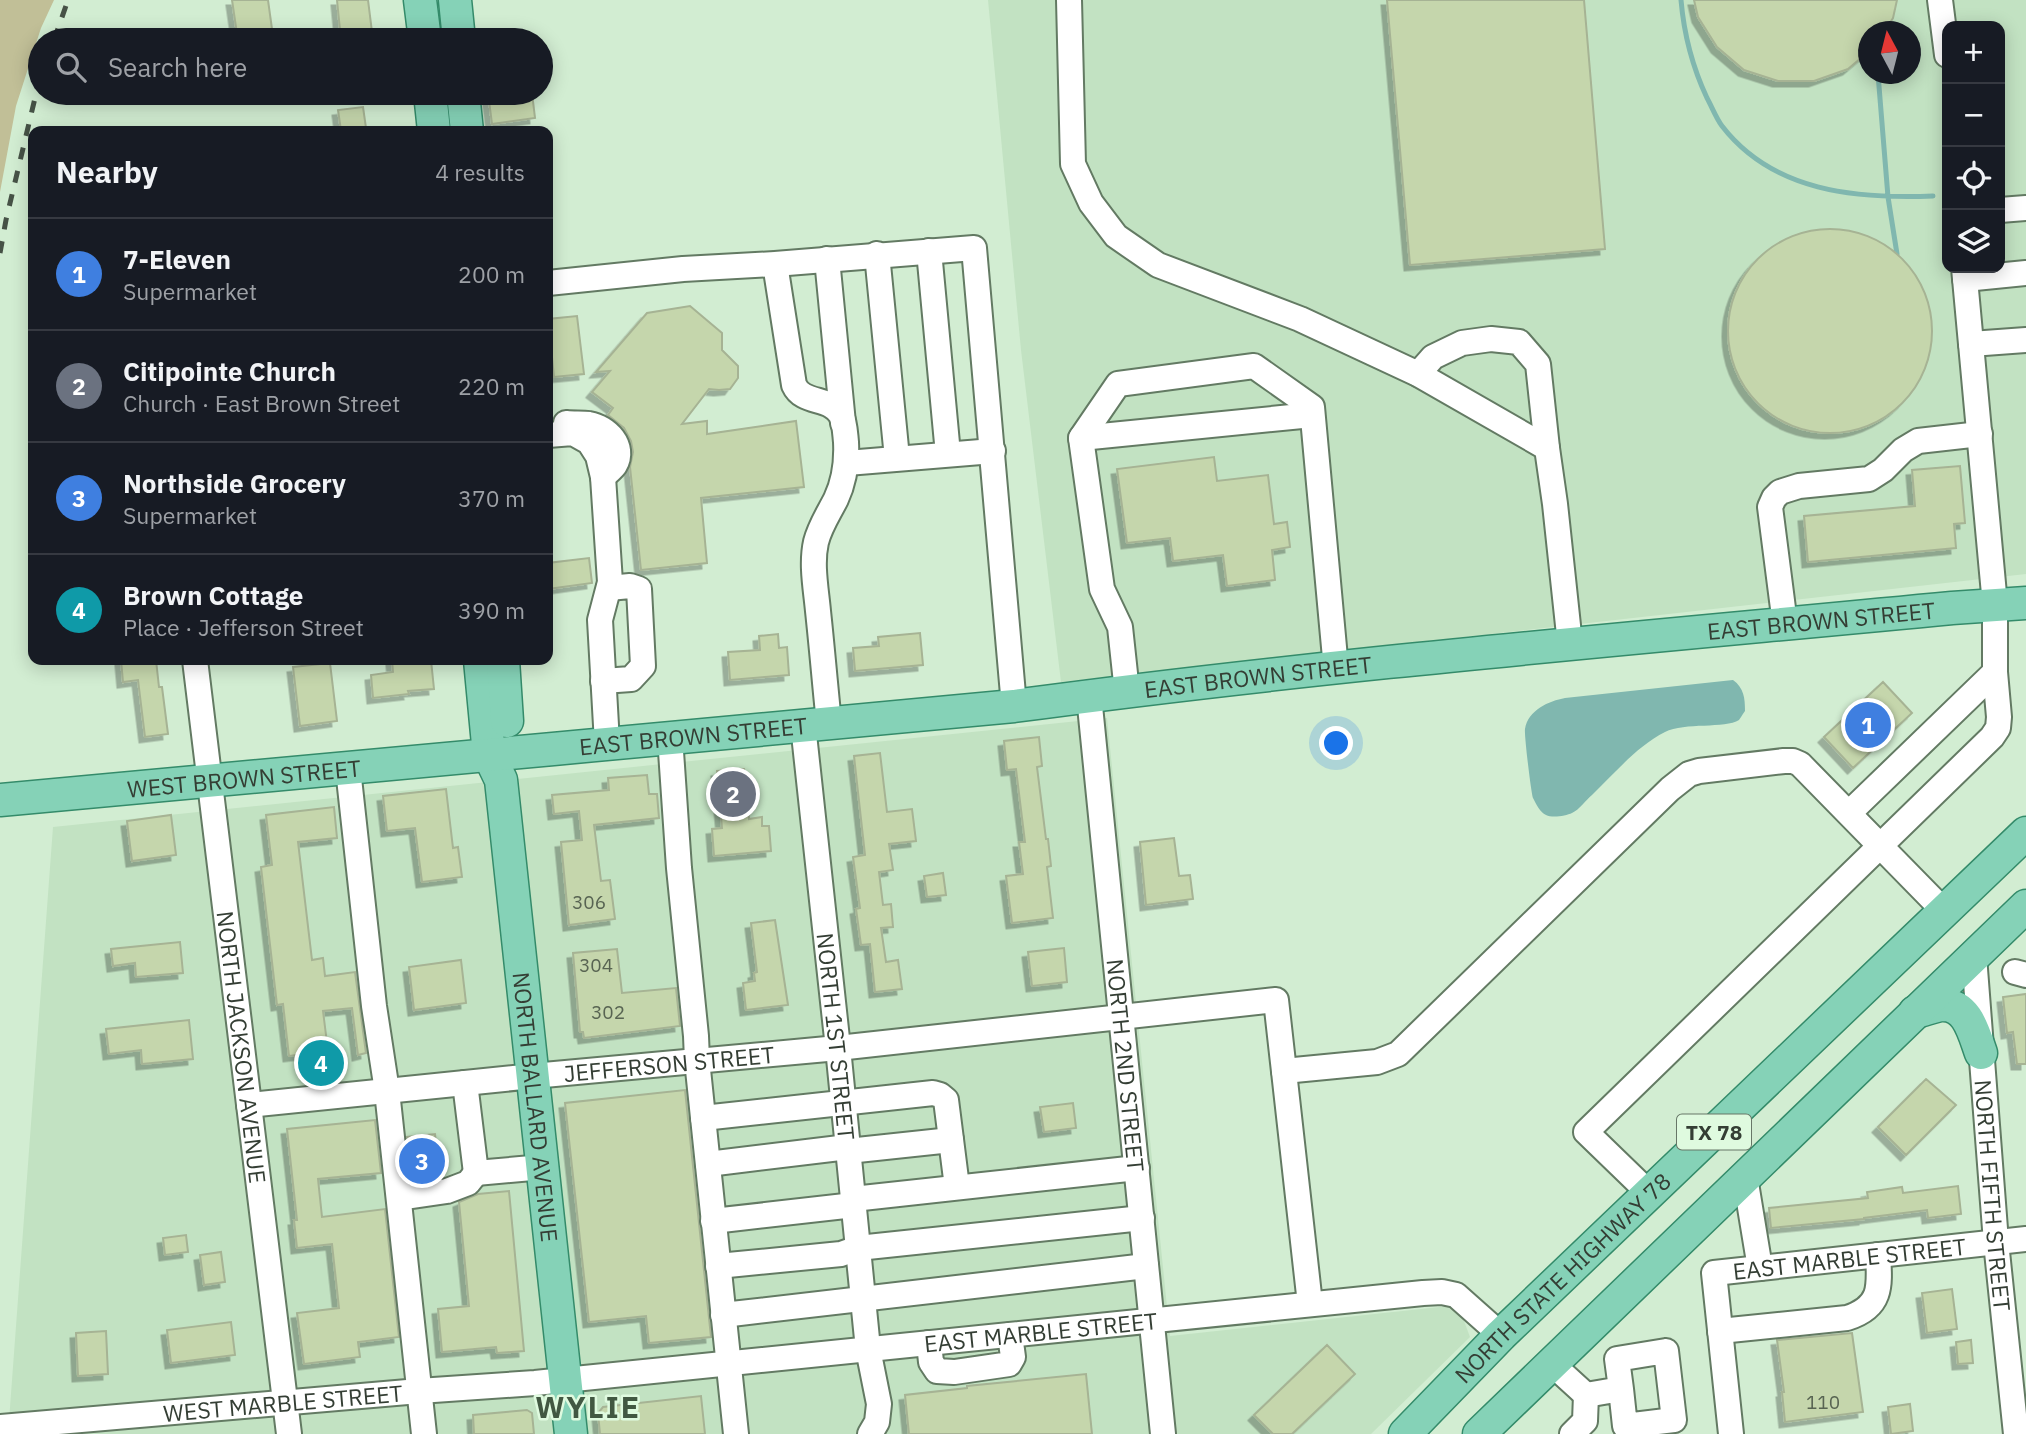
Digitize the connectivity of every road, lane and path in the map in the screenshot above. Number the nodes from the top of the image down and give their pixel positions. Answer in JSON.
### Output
{"nodes":[{"id":1,"x":420,"y":0,"type":"edge"},
{"id":2,"x":455,"y":0,"type":"edge"},
{"id":3,"x":1069,"y":0,"type":"edge"},
{"id":4,"x":1940,"y":0,"type":"edge"},
{"id":5,"x":1943,"y":21,"type":"edge"},
{"id":6,"x":424,"y":28,"type":"edge"},
{"id":7,"x":458,"y":28,"type":"edge"},
{"id":8,"x":431,"y":105,"type":"edge"},
{"id":9,"x":464,"y":105,"type":"edge"},
{"id":10,"x":433,"y":126,"type":"edge"},
{"id":11,"x":466,"y":126,"type":"edge"},
{"id":12,"x":2026,"y":208,"type":"edge"},
{"id":13,"x":2005,"y":210,"type":"edge"},
{"id":14,"x":929,"y":251,"type":"junction"},
{"id":15,"x":877,"y":254,"type":"junction"},
{"id":16,"x":827,"y":259,"type":"junction"},
{"id":17,"x":775,"y":264,"type":"junction"},
{"id":18,"x":1965,"y":273,"type":"edge"},
{"id":19,"x":2005,"y":273,"type":"edge"},
{"id":20,"x":2026,"y":273,"type":"edge"},
{"id":21,"x":553,"y":282,"type":"edge"},
{"id":22,"x":2026,"y":340,"type":"edge"},
{"id":23,"x":1972,"y":344,"type":"junction"},
{"id":24,"x":1418,"y":374,"type":"junction"},
{"id":25,"x":1312,"y":415,"type":"junction"},
{"id":26,"x":553,"y":423,"type":"edge"},
{"id":27,"x":844,"y":423,"type":"junction"},
{"id":28,"x":574,"y":429,"type":"junction"},
{"id":29,"x":553,"y":434,"type":"edge"},
{"id":30,"x":1980,"y":434,"type":"junction"},
{"id":31,"x":1081,"y":438,"type":"junction"},
{"id":32,"x":1547,"y":448,"type":"junction"},
{"id":33,"x":993,"y":450,"type":"junction"},
{"id":34,"x":948,"y":454,"type":"junction"},
{"id":35,"x":897,"y":458,"type":"junction"},
{"id":36,"x":847,"y":463,"type":"junction"},
{"id":37,"x":609,"y":588,"type":"junction"},
{"id":38,"x":2026,"y":603,"type":"edge"},
{"id":39,"x":1995,"y":605,"type":"junction"},
{"id":40,"x":1785,"y":624,"type":"junction"},
{"id":41,"x":1570,"y":644,"type":"junction"},
{"id":42,"x":196,"y":665,"type":"edge"},
{"id":43,"x":481,"y":665,"type":"edge"},
{"id":44,"x":503,"y":665,"type":"edge"},
{"id":45,"x":1336,"y":668,"type":"junction"},
{"id":46,"x":1995,"y":672,"type":"junction"},
{"id":47,"x":603,"y":681,"type":"junction"},
{"id":48,"x":1127,"y":692,"type":"junction"},
{"id":49,"x":1089,"y":696,"type":"junction"},
{"id":50,"x":1014,"y":706,"type":"junction"},
{"id":51,"x":816,"y":724,"type":"junction"},
{"id":52,"x":670,"y":737,"type":"junction"},
{"id":53,"x":607,"y":743,"type":"junction"},
{"id":54,"x":500,"y":762,"type":"junction"},
{"id":55,"x":348,"y":769,"type":"junction"},
{"id":56,"x":209,"y":782,"type":"junction"},
{"id":57,"x":0,"y":800,"type":"edge"},
{"id":58,"x":1849,"y":813,"type":"junction"},
{"id":59,"x":2026,"y":832,"type":"edge"},
{"id":60,"x":1880,"y":844,"type":"junction"},
{"id":61,"x":2026,"y":906,"type":"edge"},
{"id":62,"x":1944,"y":911,"type":"junction"},
{"id":63,"x":1974,"y":956,"type":"junction"},
{"id":64,"x":1915,"y":1012,"type":"junction"},
{"id":65,"x":1123,"y":1017,"type":"junction"},
{"id":66,"x":838,"y":1048,"type":"junction"},
{"id":67,"x":1981,"y":1053,"type":"junction"},
{"id":68,"x":697,"y":1060,"type":"junction"},
{"id":69,"x":1284,"y":1071,"type":"junction"},
{"id":70,"x":533,"y":1076,"type":"junction"},
{"id":71,"x":466,"y":1083,"type":"junction"},
{"id":72,"x":387,"y":1091,"type":"junction"},
{"id":73,"x":844,"y":1103,"type":"junction"},
{"id":74,"x":249,"y":1105,"type":"junction"},
{"id":75,"x":703,"y":1118,"type":"junction"},
{"id":76,"x":951,"y":1140,"type":"junction"},
{"id":77,"x":848,"y":1149,"type":"junction"},
{"id":78,"x":708,"y":1164,"type":"junction"},
{"id":79,"x":542,"y":1167,"type":"junction"},
{"id":80,"x":1137,"y":1168,"type":"junction"},
{"id":81,"x":476,"y":1172,"type":"junction"},
{"id":82,"x":1745,"y":1177,"type":"junction"},
{"id":83,"x":957,"y":1188,"type":"junction"},
{"id":84,"x":1650,"y":1193,"type":"junction"},
{"id":85,"x":399,"y":1198,"type":"junction"},
{"id":86,"x":853,"y":1202,"type":"junction"},
{"id":87,"x":1142,"y":1218,"type":"junction"},
{"id":88,"x":713,"y":1221,"type":"junction"},
{"id":89,"x":2026,"y":1239,"type":"edge"},
{"id":90,"x":1996,"y":1242,"type":"junction"},
{"id":91,"x":858,"y":1248,"type":"junction"},
{"id":92,"x":1878,"y":1255,"type":"junction"},
{"id":93,"x":718,"y":1266,"type":"junction"},
{"id":94,"x":1146,"y":1266,"type":"junction"},
{"id":95,"x":1760,"y":1268,"type":"junction"},
{"id":96,"x":863,"y":1298,"type":"junction"},
{"id":97,"x":1310,"y":1304,"type":"junction"},
{"id":98,"x":723,"y":1315,"type":"junction"},
{"id":99,"x":1152,"y":1320,"type":"junction"},
{"id":100,"x":1720,"y":1331,"type":"junction"},
{"id":101,"x":1501,"y":1335,"type":"junction"},
{"id":102,"x":868,"y":1349,"type":"junction"},
{"id":103,"x":728,"y":1364,"type":"junction"},
{"id":104,"x":1552,"y":1364,"type":"junction"},
{"id":105,"x":566,"y":1380,"type":"junction"},
{"id":106,"x":1620,"y":1389,"type":"dead end"},
{"id":107,"x":419,"y":1391,"type":"junction"},
{"id":108,"x":1586,"y":1395,"type":"junction"},
{"id":109,"x":286,"y":1404,"type":"junction"},
{"id":110,"x":141,"y":1424,"type":"edge"},
{"id":111,"x":0,"y":1427,"type":"edge"},
{"id":112,"x":33,"y":1429,"type":"edge"},
{"id":113,"x":289,"y":1434,"type":"edge"},
{"id":114,"x":424,"y":1434,"type":"edge"},
{"id":115,"x":571,"y":1434,"type":"edge"},
{"id":116,"x":736,"y":1434,"type":"edge"},
{"id":117,"x":870,"y":1434,"type":"edge"},
{"id":118,"x":1164,"y":1434,"type":"edge"},
{"id":119,"x":1405,"y":1434,"type":"edge"},
{"id":120,"x":1479,"y":1434,"type":"edge"},
{"id":121,"x":1572,"y":1434,"type":"edge"},
{"id":122,"x":1731,"y":1434,"type":"edge"},
{"id":123,"x":2016,"y":1434,"type":"edge"}],
"edges":[{"from":1,"to":6,"type":"main road"},
{"from":2,"to":7,"type":"main road"},
{"from":3,"to":24,"type":"street"},
{"from":4,"to":5,"type":"street"},
{"from":8,"to":10,"type":"main road"},
{"from":9,"to":11,"type":"main road"},
{"from":12,"to":13,"type":"street"},
{"from":14,"to":15,"type":"street"},
{"from":14,"to":33,"type":"street"},
{"from":14,"to":34,"type":"street"},
{"from":15,"to":16,"type":"street"},
{"from":15,"to":35,"type":"street"},
{"from":16,"to":17,"type":"street"},
{"from":16,"to":27,"type":"street"},
{"from":17,"to":21,"type":"street"},
{"from":17,"to":27,"type":"street"},
{"from":18,"to":23,"type":"street"},
{"from":19,"to":20,"type":"street"},
{"from":22,"to":23,"type":"street"},
{"from":23,"to":30,"type":"street"},
{"from":24,"to":32,"type":"street"},
{"from":24,"to":32,"type":"street"},
{"from":25,"to":31,"type":"street"},
{"from":25,"to":31,"type":"street"},
{"from":25,"to":45,"type":"street"},
{"from":26,"to":28,"type":"street"},
{"from":27,"to":36,"type":"street"},
{"from":28,"to":29,"type":"street"},
{"from":28,"to":37,"type":"street"},
{"from":30,"to":39,"type":"street"},
{"from":30,"to":40,"type":"street"},
{"from":31,"to":48,"type":"street"},
{"from":32,"to":41,"type":"street"},
{"from":33,"to":34,"type":"street"},
{"from":33,"to":50,"type":"street"},
{"from":34,"to":35,"type":"street"},
{"from":35,"to":36,"type":"street"},
{"from":36,"to":51,"type":"street","name":"NORTH 1ST STREET"},
{"from":37,"to":47,"type":"street"},
{"from":37,"to":47,"type":"street"},
{"from":38,"to":39,"type":"main road","name":"EAST BROWN STREET"},
{"from":39,"to":40,"type":"main road","name":"EAST BROWN STREET"},
{"from":39,"to":46,"type":"street"},
{"from":40,"to":41,"type":"main road","name":"EAST BROWN STREET"},
{"from":41,"to":45,"type":"main road","name":"EAST BROWN STREET"},
{"from":42,"to":56,"type":"street","name":"NORTH JACKSON AVENUE"},
{"from":43,"to":54,"type":"main road","name":"NORTH BALLARD AVENUE"},
{"from":44,"to":54,"type":"main road","name":"NORTH BALLARD AVENUE"},
{"from":45,"to":48,"type":"main road","name":"EAST BROWN STREET"},
{"from":46,"to":58,"type":"street"},
{"from":46,"to":60,"type":"street"},
{"from":47,"to":53,"type":"street"},
{"from":48,"to":49,"type":"main road","name":"EAST BROWN STREET"},
{"from":49,"to":50,"type":"main road","name":"EAST BROWN STREET"},
{"from":49,"to":65,"type":"street","name":"NORTH 2ND STREET"},
{"from":50,"to":51,"type":"main road","name":"EAST BROWN STREET"},
{"from":51,"to":52,"type":"main road","name":"EAST BROWN STREET"},
{"from":51,"to":66,"type":"street","name":"NORTH 1ST STREET"},
{"from":52,"to":53,"type":"main road","name":"EAST BROWN STREET"},
{"from":52,"to":68,"type":"street"},
{"from":53,"to":54,"type":"main road","name":"EAST BROWN STREET"},
{"from":54,"to":55,"type":"main road","name":"WEST BROWN STREET"},
{"from":54,"to":70,"type":"main road","name":"NORTH BALLARD AVENUE"},
{"from":55,"to":56,"type":"main road","name":"WEST BROWN STREET"},
{"from":55,"to":72,"type":"street"},
{"from":56,"to":57,"type":"main road","name":"WEST BROWN STREET"},
{"from":56,"to":74,"type":"street","name":"NORTH JACKSON AVENUE"},
{"from":58,"to":60,"type":"street"},
{"from":58,"to":69,"type":"street"},
{"from":59,"to":62,"type":"main road","name":"NORTH STATE HIGHWAY 78","number":"TX 78"},
{"from":60,"to":62,"type":"street"},
{"from":60,"to":84,"type":"street"},
{"from":61,"to":63,"type":"main road","number":"TX 78"},
{"from":62,"to":84,"type":"main road","name":"NORTH STATE HIGHWAY 78","number":"TX 78"},
{"from":63,"to":64,"type":"main road","number":"TX 78"},
{"from":63,"to":67,"type":"street","name":"NORTH FIFTH STREET"},
{"from":64,"to":67,"type":"main road"},
{"from":64,"to":82,"type":"main road","number":"TX 78"},
{"from":65,"to":66,"type":"street","name":"JEFFERSON STREET"},
{"from":65,"to":69,"type":"street","name":"JEFFERSON STREET"},
{"from":65,"to":80,"type":"street","name":"NORTH 2ND STREET"},
{"from":66,"to":68,"type":"street","name":"JEFFERSON STREET"},
{"from":66,"to":73,"type":"street","name":"NORTH 1ST STREET"},
{"from":67,"to":90,"type":"street","name":"NORTH FIFTH STREET"},
{"from":68,"to":70,"type":"street","name":"JEFFERSON STREET"},
{"from":68,"to":75,"type":"street"},
{"from":69,"to":97,"type":"street"},
{"from":70,"to":71,"type":"street","name":"JEFFERSON STREET"},
{"from":70,"to":79,"type":"main road","name":"NORTH BALLARD AVENUE"},
{"from":71,"to":72,"type":"street","name":"JEFFERSON STREET"},
{"from":71,"to":81,"type":"street"},
{"from":72,"to":74,"type":"street","name":"JEFFERSON STREET"},
{"from":72,"to":85,"type":"street"},
{"from":73,"to":75,"type":"street"},
{"from":73,"to":76,"type":"street"},
{"from":73,"to":77,"type":"street","name":"NORTH 1ST STREET"},
{"from":74,"to":109,"type":"street","name":"NORTH JACKSON AVENUE"},
{"from":75,"to":78,"type":"street"},
{"from":76,"to":77,"type":"street"},
{"from":76,"to":83,"type":"street"},
{"from":77,"to":78,"type":"street"},
{"from":77,"to":86,"type":"street","name":"NORTH 1ST STREET"},
{"from":78,"to":88,"type":"street"},
{"from":79,"to":81,"type":"street"},
{"from":79,"to":105,"type":"main road","name":"NORTH BALLARD AVENUE"},
{"from":80,"to":83,"type":"street"},
{"from":80,"to":87,"type":"street","name":"NORTH 2ND STREET"},
{"from":81,"to":85,"type":"street"},
{"from":82,"to":95,"type":"street"},
{"from":82,"to":104,"type":"main road","number":"TX 78"},
{"from":83,"to":86,"type":"street"},
{"from":84,"to":101,"type":"main road","name":"NORTH STATE HIGHWAY 78","number":"TX 78"},
{"from":85,"to":107,"type":"street"},
{"from":86,"to":88,"type":"street"},
{"from":86,"to":91,"type":"street","name":"NORTH 1ST STREET"},
{"from":87,"to":91,"type":"street"},
{"from":87,"to":94,"type":"street","name":"NORTH 2ND STREET"},
{"from":88,"to":93,"type":"street"},
{"from":89,"to":90,"type":"street","name":"EAST MARBLE STREET"},
{"from":90,"to":92,"type":"street","name":"EAST MARBLE STREET"},
{"from":90,"to":123,"type":"street","name":"NORTH FIFTH STREET"},
{"from":91,"to":93,"type":"street"},
{"from":91,"to":96,"type":"street","name":"NORTH 1ST STREET"},
{"from":92,"to":95,"type":"street","name":"EAST MARBLE STREET"},
{"from":92,"to":100,"type":"street"},
{"from":93,"to":98,"type":"street"},
{"from":94,"to":96,"type":"street"},
{"from":94,"to":99,"type":"street","name":"NORTH 2ND STREET"},
{"from":95,"to":100,"type":"street","name":"EAST MARBLE STREET"},
{"from":96,"to":98,"type":"street"},
{"from":96,"to":102,"type":"street","name":"NORTH 1ST STREET"},
{"from":97,"to":99,"type":"street","name":"EAST MARBLE STREET"},
{"from":97,"to":101,"type":"street","name":"EAST MARBLE STREET"},
{"from":98,"to":103,"type":"street"},
{"from":99,"to":102,"type":"street","name":"EAST MARBLE STREET"},
{"from":99,"to":118,"type":"street","name":"NORTH 2ND STREET"},
{"from":100,"to":122,"type":"street"},
{"from":101,"to":119,"type":"main road","name":"NORTH STATE HIGHWAY 78","number":"TX 78"},
{"from":102,"to":103,"type":"street","name":"EAST MARBLE STREET"},
{"from":102,"to":117,"type":"street","name":"NORTH 1ST STREET"},
{"from":103,"to":105,"type":"street","name":"EAST MARBLE STREET"},
{"from":103,"to":116,"type":"street"},
{"from":104,"to":108,"type":"street"},
{"from":104,"to":120,"type":"main road","number":"TX 78"},
{"from":105,"to":107,"type":"street","name":"WEST MARBLE STREET"},
{"from":105,"to":115,"type":"main road","name":"NORTH BALLARD AVENUE"},
{"from":106,"to":108,"type":"street"},
{"from":107,"to":109,"type":"street","name":"WEST MARBLE STREET"},
{"from":107,"to":114,"type":"street"},
{"from":108,"to":121,"type":"street"},
{"from":109,"to":110,"type":"street","name":"WEST MARBLE STREET"},
{"from":109,"to":113,"type":"street","name":"NORTH JACKSON AVENUE"},
{"from":110,"to":112,"type":"street","name":"WEST MARBLE STREET"},
{"from":111,"to":112,"type":"street","name":"WEST MARBLE STREET"}]}
